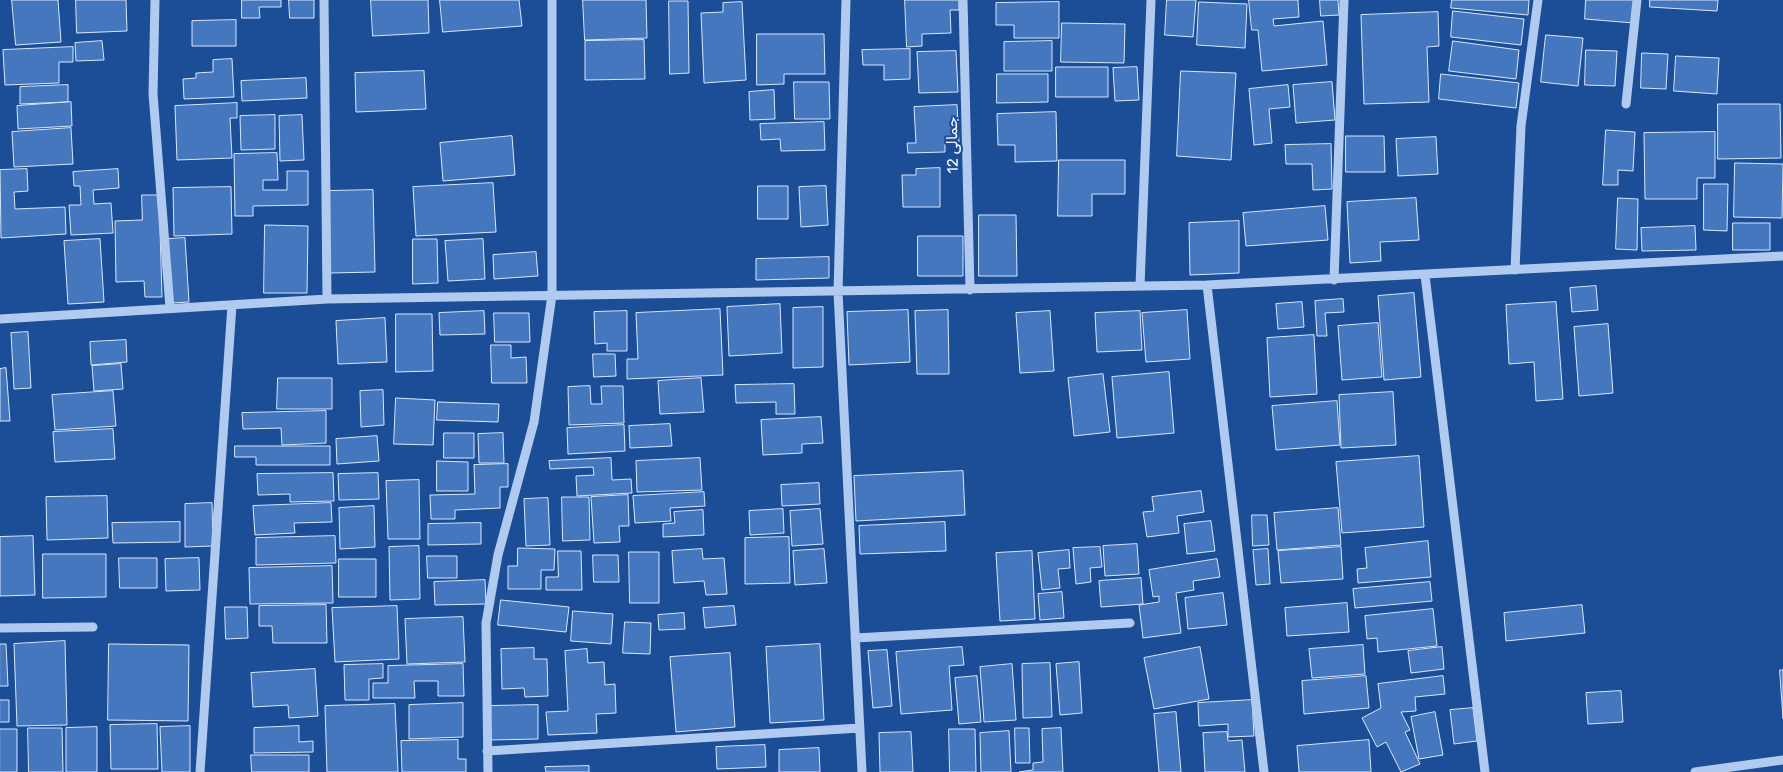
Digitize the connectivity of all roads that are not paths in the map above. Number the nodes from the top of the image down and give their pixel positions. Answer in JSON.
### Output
{"nodes":[{"id":1,"x":155,"y":0,"type":"edge"},
{"id":2,"x":324,"y":0,"type":"edge"},
{"id":3,"x":552,"y":0,"type":"edge"},
{"id":4,"x":846,"y":0,"type":"edge"},
{"id":5,"x":963,"y":0,"type":"edge"},
{"id":6,"x":1151,"y":0,"type":"edge"},
{"id":7,"x":1344,"y":0,"type":"edge"},
{"id":8,"x":1538,"y":0,"type":"edge"},
{"id":9,"x":1637,"y":0,"type":"edge"},
{"id":10,"x":1626,"y":104,"type":"dead end"},
{"id":11,"x":1783,"y":256,"type":"edge"},
{"id":12,"x":1515,"y":270,"type":"junction"},
{"id":13,"x":1424,"y":275,"type":"junction"},
{"id":14,"x":1334,"y":280,"type":"junction"},
{"id":15,"x":1207,"y":285,"type":"junction"},
{"id":16,"x":1140,"y":286,"type":"junction"},
{"id":17,"x":970,"y":290,"type":"junction"},
{"id":18,"x":838,"y":292,"type":"junction"},
{"id":19,"x":552,"y":295,"type":"junction"},
{"id":20,"x":327,"y":299,"type":"junction"},
{"id":21,"x":232,"y":305,"type":"junction"},
{"id":22,"x":170,"y":308,"type":"junction"},
{"id":23,"x":0,"y":319,"type":"edge"},
{"id":24,"x":1130,"y":623,"type":"dead end"},
{"id":25,"x":93,"y":627,"type":"dead end"},
{"id":26,"x":0,"y":628,"type":"edge"},
{"id":27,"x":855,"y":638,"type":"junction"},
{"id":28,"x":860,"y":728,"type":"junction"},
{"id":29,"x":488,"y":751,"type":"junction"},
{"id":30,"x":1783,"y":760,"type":"edge"},
{"id":31,"x":200,"y":772,"type":"edge"},
{"id":32,"x":488,"y":772,"type":"edge"},
{"id":33,"x":862,"y":772,"type":"edge"},
{"id":34,"x":1264,"y":772,"type":"edge"},
{"id":35,"x":1486,"y":772,"type":"edge"},
{"id":36,"x":1695,"y":772,"type":"edge"}],
"edges":[{"from":1,"to":22,"type":"street"},
{"from":2,"to":20,"type":"street"},
{"from":3,"to":19,"type":"street"},
{"from":4,"to":18,"type":"street"},
{"from":5,"to":17,"type":"street","name":"جمالی 12"},
{"from":6,"to":16,"type":"street"},
{"from":7,"to":14,"type":"street"},
{"from":8,"to":12,"type":"street"},
{"from":9,"to":10,"type":"street"},
{"from":11,"to":12,"type":"street"},
{"from":12,"to":13,"type":"street"},
{"from":13,"to":14,"type":"street"},
{"from":13,"to":35,"type":"street"},
{"from":14,"to":15,"type":"street"},
{"from":15,"to":16,"type":"street"},
{"from":15,"to":34,"type":"street"},
{"from":16,"to":17,"type":"street"},
{"from":17,"to":18,"type":"street"},
{"from":18,"to":19,"type":"street"},
{"from":18,"to":27,"type":"street"},
{"from":19,"to":20,"type":"street"},
{"from":19,"to":29,"type":"street"},
{"from":20,"to":21,"type":"street"},
{"from":21,"to":22,"type":"street"},
{"from":21,"to":31,"type":"street"},
{"from":22,"to":23,"type":"street"},
{"from":24,"to":27,"type":"street"},
{"from":25,"to":26,"type":"street"},
{"from":27,"to":28,"type":"street"},
{"from":28,"to":29,"type":"street"},
{"from":28,"to":33,"type":"street"},
{"from":29,"to":32,"type":"street"},
{"from":30,"to":36,"type":"street"}]}
